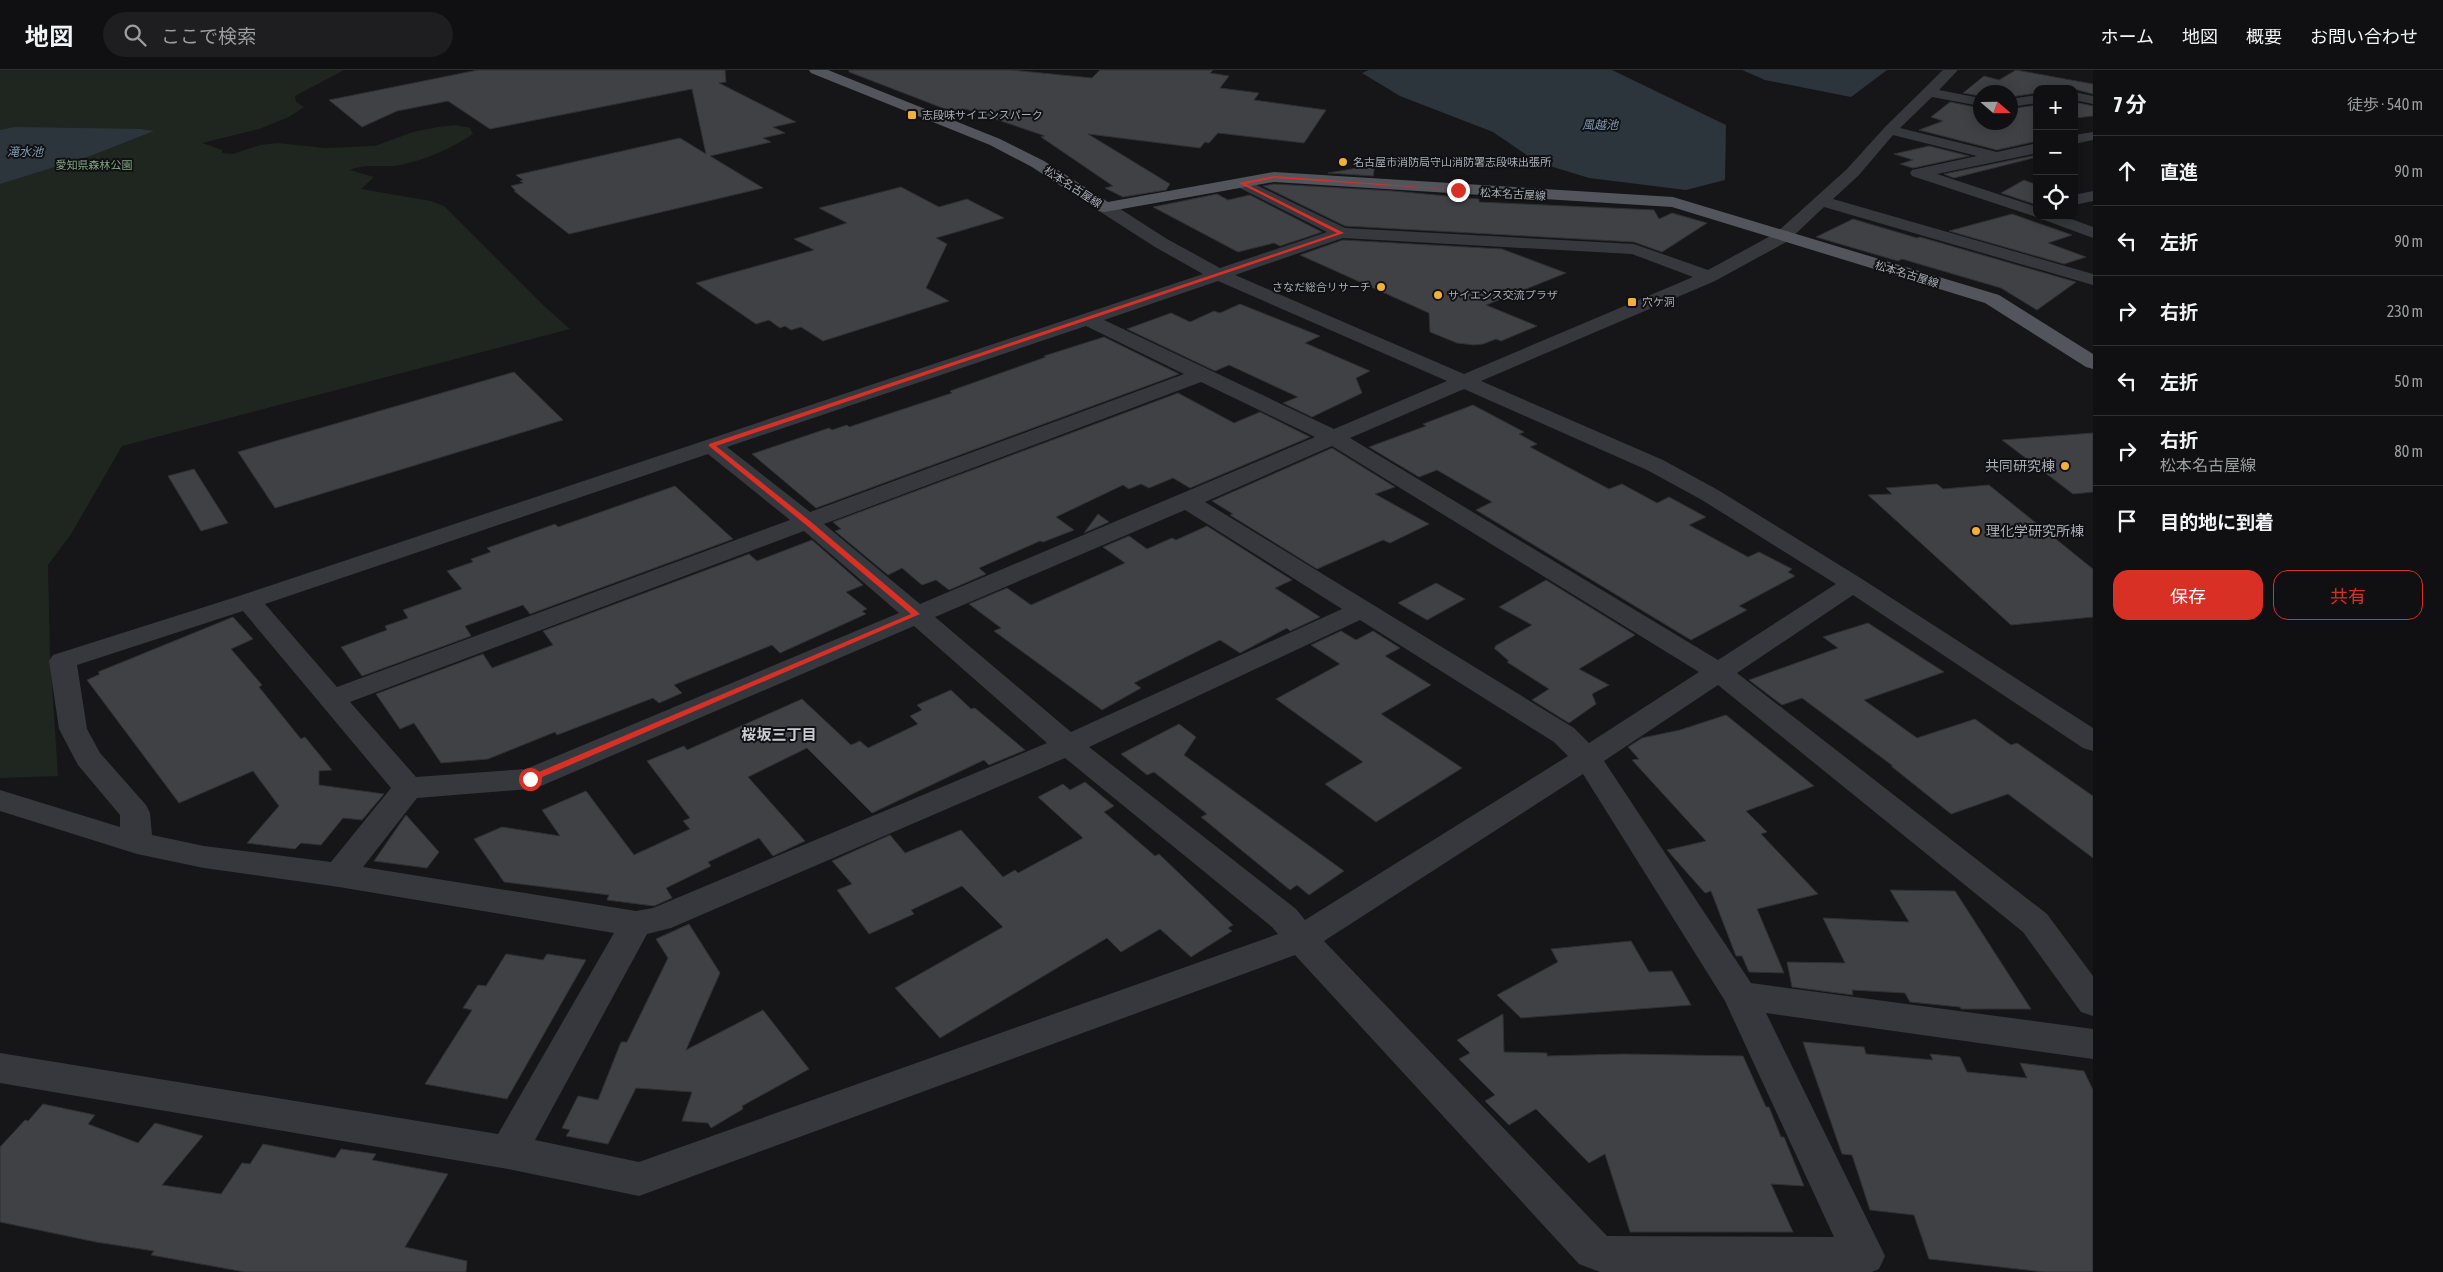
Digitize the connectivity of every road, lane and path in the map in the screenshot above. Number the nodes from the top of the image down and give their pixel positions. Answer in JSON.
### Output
{"nodes":[{"id":1,"x":816,"y":70,"type":"edge"},
{"id":2,"x":1951,"y":70,"type":"edge"},
{"id":3,"x":1929,"y":92,"type":"junction"},
{"id":4,"x":2078,"y":97,"type":"edge"},
{"id":5,"x":2033,"y":100,"type":"edge"},
{"id":6,"x":2093,"y":100,"type":"edge"},
{"id":7,"x":1973,"y":101,"type":"edge"},
{"id":8,"x":2018,"y":102,"type":"edge"},
{"id":9,"x":1890,"y":130,"type":"junction"},
{"id":10,"x":2093,"y":136,"type":"edge"},
{"id":11,"x":2078,"y":139,"type":"edge"},
{"id":12,"x":2033,"y":149,"type":"edge"},
{"id":13,"x":1997,"y":156,"type":"junction"},
{"id":14,"x":1242,"y":183,"type":"junction"},
{"id":15,"x":2093,"y":196,"type":"edge"},
{"id":16,"x":2078,"y":199,"type":"edge"},
{"id":17,"x":1821,"y":201,"type":"junction"},
{"id":18,"x":1105,"y":207,"type":"junction"},
{"id":19,"x":2033,"y":210,"type":"edge"},
{"id":20,"x":2057,"y":220,"type":"edge"},
{"id":21,"x":1342,"y":233,"type":"junction"},
{"id":22,"x":2093,"y":233,"type":"edge"},
{"id":23,"x":1782,"y":237,"type":"junction"},
{"id":24,"x":1217,"y":274,"type":"junction"},
{"id":25,"x":1709,"y":276,"type":"junction"},
{"id":26,"x":2093,"y":280,"type":"edge"},
{"id":27,"x":1088,"y":319,"type":"junction"},
{"id":28,"x":2093,"y":363,"type":"edge"},
{"id":29,"x":1202,"y":374,"type":"junction"},
{"id":30,"x":1464,"y":380,"type":"junction"},
{"id":31,"x":1332,"y":437,"type":"junction"},
{"id":32,"x":711,"y":445,"type":"junction"},
{"id":33,"x":1187,"y":501,"type":"junction"},
{"id":34,"x":808,"y":522,"type":"junction"},
{"id":35,"x":1853,"y":584,"type":"junction"},
{"id":36,"x":248,"y":601,"type":"junction"},
{"id":37,"x":1361,"y":610,"type":"junction"},
{"id":38,"x":916,"y":614,"type":"junction"},
{"id":39,"x":1717,"y":671,"type":"junction"},
{"id":40,"x":333,"y":699,"type":"junction"},
{"id":41,"x":2093,"y":741,"type":"edge"},
{"id":42,"x":1068,"y":745,"type":"junction"},
{"id":43,"x":1587,"y":758,"type":"junction"},
{"id":44,"x":408,"y":788,"type":"junction"},
{"id":45,"x":0,"y":800,"type":"edge"},
{"id":46,"x":137,"y":843,"type":"junction"},
{"id":47,"x":339,"y":875,"type":"junction"},
{"id":48,"x":636,"y":924,"type":"junction"},
{"id":49,"x":1300,"y":939,"type":"junction"},
{"id":50,"x":1740,"y":995,"type":"junction"},
{"id":51,"x":2093,"y":1002,"type":"edge"},
{"id":52,"x":2093,"y":1044,"type":"edge"},
{"id":53,"x":0,"y":1068,"type":"edge"},
{"id":54,"x":508,"y":1152,"type":"junction"}],
"edges":[{"from":1,"to":18,"type":"main road","name":"松本名古屋線"},
{"from":2,"to":3,"type":"street"},
{"from":3,"to":7,"type":"street"},
{"from":3,"to":9,"type":"street"},
{"from":4,"to":6,"type":"street"},
{"from":5,"to":8,"type":"street"},
{"from":9,"to":13,"type":"street"},
{"from":9,"to":17,"type":"street"},
{"from":10,"to":11,"type":"street"},
{"from":12,"to":13,"type":"street"},
{"from":13,"to":19,"type":"street"},
{"from":14,"to":18,"type":"main road","name":"松本名古屋線"},
{"from":14,"to":21,"type":"street"},
{"from":14,"to":23,"type":"main road","name":"松本名古屋線"},
{"from":15,"to":16,"type":"street"},
{"from":17,"to":23,"type":"street"},
{"from":17,"to":26,"type":"street"},
{"from":18,"to":24,"type":"street"},
{"from":20,"to":22,"type":"street"},
{"from":21,"to":24,"type":"street"},
{"from":21,"to":25,"type":"street"},
{"from":23,"to":25,"type":"street"},
{"from":23,"to":28,"type":"main road","name":"松本名古屋線"},
{"from":24,"to":27,"type":"street"},
{"from":24,"to":30,"type":"street"},
{"from":25,"to":30,"type":"street"},
{"from":27,"to":29,"type":"street"},
{"from":27,"to":32,"type":"street"},
{"from":29,"to":31,"type":"street"},
{"from":29,"to":34,"type":"street"},
{"from":30,"to":31,"type":"street"},
{"from":30,"to":35,"type":"street"},
{"from":31,"to":33,"type":"street"},
{"from":31,"to":39,"type":"street"},
{"from":32,"to":34,"type":"street"},
{"from":32,"to":36,"type":"street"},
{"from":33,"to":37,"type":"street"},
{"from":33,"to":38,"type":"street"},
{"from":34,"to":38,"type":"street"},
{"from":34,"to":40,"type":"street"},
{"from":35,"to":39,"type":"street"},
{"from":35,"to":41,"type":"street"},
{"from":36,"to":40,"type":"street"},
{"from":36,"to":46,"type":"street"},
{"from":37,"to":42,"type":"street"},
{"from":37,"to":43,"type":"street"},
{"from":38,"to":42,"type":"street"},
{"from":38,"to":44,"type":"street"},
{"from":39,"to":43,"type":"street"},
{"from":39,"to":51,"type":"street"},
{"from":40,"to":44,"type":"street"},
{"from":42,"to":48,"type":"street"},
{"from":42,"to":49,"type":"street"},
{"from":43,"to":49,"type":"street"},
{"from":43,"to":50,"type":"street"},
{"from":44,"to":47,"type":"street"},
{"from":45,"to":46,"type":"street"},
{"from":46,"to":47,"type":"street"},
{"from":47,"to":48,"type":"street"},
{"from":48,"to":54,"type":"street"},
{"from":49,"to":50,"type":"street"},
{"from":49,"to":54,"type":"street"},
{"from":50,"to":52,"type":"street"},
{"from":53,"to":54,"type":"street"}]}
